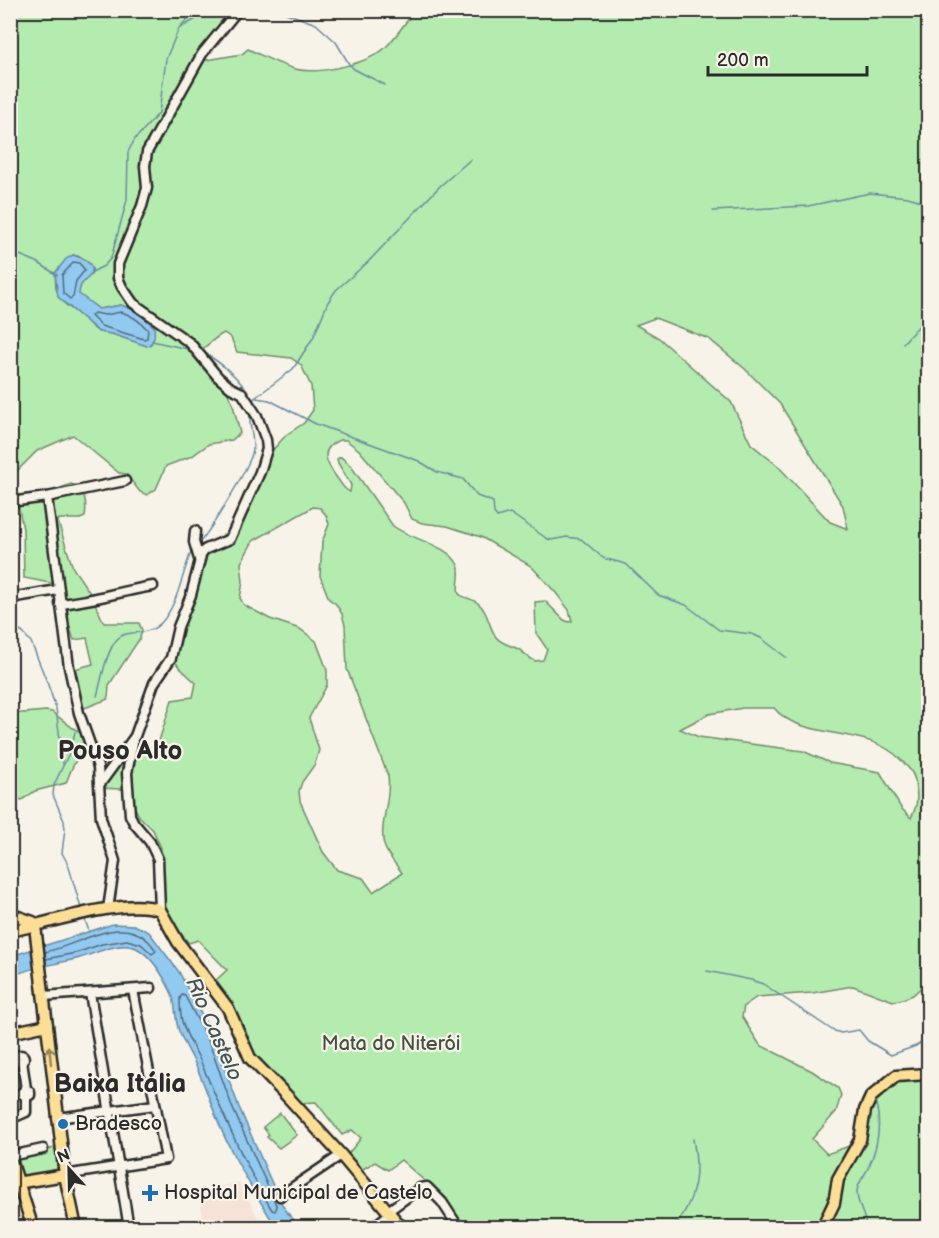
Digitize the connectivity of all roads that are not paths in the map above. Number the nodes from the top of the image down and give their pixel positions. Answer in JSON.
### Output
{"nodes":[{"id":1,"x":238,"y":10,"type":"edge"},
{"id":2,"x":125,"y":481,"type":"dead end"},
{"id":3,"x":47,"y":497,"type":"junction"},
{"id":4,"x":10,"y":502,"type":"edge"},
{"id":5,"x":195,"y":531,"type":"dead end"},
{"id":6,"x":200,"y":559,"type":"junction"},
{"id":7,"x":10,"y":584,"type":"edge"},
{"id":8,"x":153,"y":586,"type":"dead end"},
{"id":9,"x":58,"y":590,"type":"junction"},
{"id":10,"x":12,"y":598,"type":"edge"},
{"id":11,"x":60,"y":604,"type":"junction"},
{"id":12,"x":135,"y":736,"type":"junction"},
{"id":13,"x":100,"y":784,"type":"junction"},
{"id":14,"x":108,"y":909,"type":"junction"},
{"id":15,"x":160,"y":910,"type":"junction"},
{"id":16,"x":10,"y":914,"type":"edge"},
{"id":17,"x":35,"y":926,"type":"junction"},
{"id":18,"x":10,"y":931,"type":"edge"},
{"id":19,"x":151,"y":988,"type":"dead end"},
{"id":20,"x":133,"y":990,"type":"junction"},
{"id":21,"x":90,"y":993,"type":"junction"},
{"id":22,"x":44,"y":996,"type":"junction"},
{"id":23,"x":47,"y":1025,"type":"junction"},
{"id":24,"x":10,"y":1033,"type":"edge"},
{"id":25,"x":22,"y":1061,"type":"dead end"},
{"id":26,"x":928,"y":1074,"type":"edge"},
{"id":27,"x":25,"y":1093,"type":"junction"},
{"id":28,"x":10,"y":1096,"type":"edge"},
{"id":29,"x":155,"y":1105,"type":"junction"},
{"id":30,"x":110,"y":1112,"type":"junction"},
{"id":31,"x":57,"y":1118,"type":"junction"},
{"id":32,"x":10,"y":1119,"type":"edge"},
{"id":33,"x":44,"y":1149,"type":"dead end"},
{"id":34,"x":341,"y":1155,"type":"junction"},
{"id":35,"x":10,"y":1157,"type":"edge"},
{"id":36,"x":120,"y":1167,"type":"junction"},
{"id":37,"x":65,"y":1175,"type":"junction"},
{"id":38,"x":14,"y":1183,"type":"edge"},
{"id":39,"x":280,"y":1196,"type":"dead end"},
{"id":40,"x":389,"y":1212,"type":"junction"},
{"id":41,"x":33,"y":1227,"type":"edge"},
{"id":42,"x":76,"y":1227,"type":"edge"},
{"id":43,"x":129,"y":1227,"type":"edge"},
{"id":44,"x":372,"y":1227,"type":"edge"},
{"id":45,"x":402,"y":1227,"type":"edge"},
{"id":46,"x":459,"y":1227,"type":"edge"},
{"id":47,"x":822,"y":1227,"type":"edge"}],
"edges":[{"from":1,"to":6,"type":"street"},
{"from":2,"to":3,"type":"street"},
{"from":3,"to":4,"type":"street"},
{"from":3,"to":9,"type":"street"},
{"from":5,"to":6,"type":"street"},
{"from":6,"to":12,"type":"street"},
{"from":7,"to":10,"type":"street"},
{"from":8,"to":11,"type":"street"},
{"from":9,"to":10,"type":"street"},
{"from":9,"to":11,"type":"street"},
{"from":11,"to":13,"type":"street"},
{"from":12,"to":13,"type":"street"},
{"from":12,"to":15,"type":"street"},
{"from":13,"to":14,"type":"street"},
{"from":14,"to":15,"type":"main road"},
{"from":14,"to":17,"type":"main road"},
{"from":15,"to":34,"type":"main road"},
{"from":16,"to":17,"type":"main road"},
{"from":17,"to":18,"type":"main road"},
{"from":17,"to":22,"type":"main road"},
{"from":19,"to":20,"type":"street"},
{"from":20,"to":21,"type":"street"},
{"from":20,"to":29,"type":"street"},
{"from":21,"to":22,"type":"street"},
{"from":21,"to":30,"type":"street"},
{"from":22,"to":23,"type":"main road"},
{"from":23,"to":24,"type":"main road"},
{"from":31,"to":23,"type":"main road","one_way":true},
{"from":25,"to":27,"type":"street"},
{"from":26,"to":47,"type":"main road"},
{"from":27,"to":28,"type":"street"},
{"from":27,"to":32,"type":"street"},
{"from":29,"to":30,"type":"street"},
{"from":29,"to":36,"type":"street"},
{"from":30,"to":31,"type":"street"},
{"from":30,"to":36,"type":"street"},
{"from":31,"to":37,"type":"main road"},
{"from":33,"to":35,"type":"street"},
{"from":34,"to":39,"type":"street"},
{"from":34,"to":40,"type":"main road"},
{"from":35,"to":38,"type":"main road"},
{"from":36,"to":37,"type":"street"},
{"from":36,"to":43,"type":"street"},
{"from":37,"to":38,"type":"main road"},
{"from":37,"to":42,"type":"main road"},
{"from":38,"to":41,"type":"main road"},
{"from":40,"to":44,"type":"street"},
{"from":40,"to":45,"type":"main road"},
{"from":40,"to":46,"type":"street"}]}
